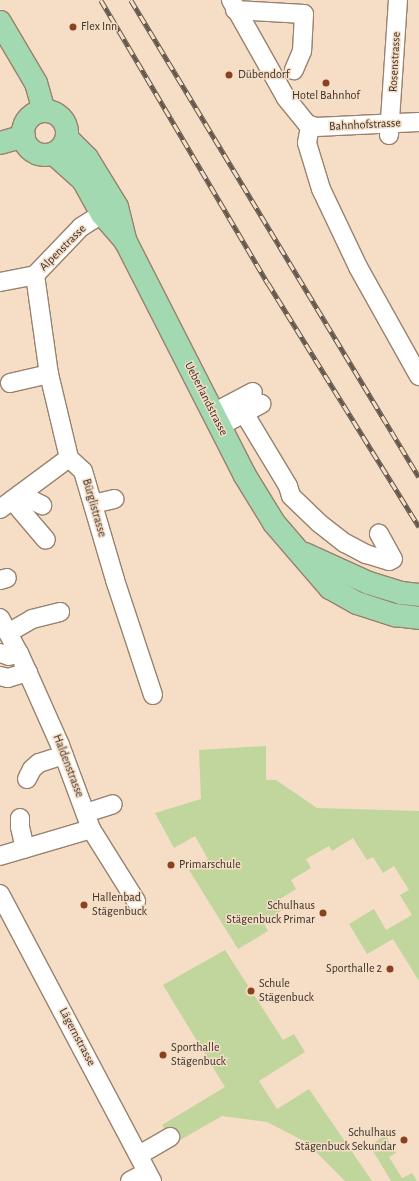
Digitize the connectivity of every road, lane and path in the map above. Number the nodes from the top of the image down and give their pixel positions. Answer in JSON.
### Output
{"nodes":[{"id":1,"x":398,"y":0,"type":"edge"},
{"id":2,"x":233,"y":5,"type":"edge"},
{"id":3,"x":305,"y":7,"type":"edge"},
{"id":4,"x":0,"y":22,"type":"edge"},
{"id":5,"x":294,"y":70,"type":"dead end"},
{"id":6,"x":44,"y":112,"type":"junction"},
{"id":7,"x":419,"y":122,"type":"edge"},
{"id":8,"x":310,"y":126,"type":"junction"},
{"id":9,"x":390,"y":130,"type":"junction"},
{"id":10,"x":24,"y":136,"type":"junction"},
{"id":11,"x":0,"y":143,"type":"edge"},
{"id":12,"x":60,"y":146,"type":"junction"},
{"id":13,"x":102,"y":214,"type":"junction"},
{"id":14,"x":126,"y":242,"type":"junction"},
{"id":15,"x":35,"y":275,"type":"junction"},
{"id":16,"x":0,"y":282,"type":"edge"},
{"id":17,"x":49,"y":374,"type":"junction"},
{"id":18,"x":419,"y":376,"type":"edge"},
{"id":19,"x":10,"y":383,"type":"dead end"},
{"id":20,"x":244,"y":413,"type":"junction"},
{"id":21,"x":217,"y":419,"type":"junction"},
{"id":22,"x":69,"y":458,"type":"junction"},
{"id":23,"x":114,"y":500,"type":"dead end"},
{"id":24,"x":11,"y":501,"type":"edge"},
{"id":25,"x":93,"y":504,"type":"junction"},
{"id":26,"x":42,"y":505,"type":"dead end"},
{"id":27,"x":379,"y":534,"type":"dead end"},
{"id":28,"x":46,"y":540,"type":"dead end"},
{"id":29,"x":297,"y":550,"type":"junction"},
{"id":30,"x":419,"y":595,"type":"edge"},
{"id":31,"x":60,"y":612,"type":"dead end"},
{"id":32,"x":419,"y":618,"type":"edge"},
{"id":33,"x":4,"y":626,"type":"edge"},
{"id":34,"x":0,"y":653,"type":"edge"},
{"id":35,"x":19,"y":653,"type":"junction"},
{"id":36,"x":28,"y":672,"type":"junction"},
{"id":37,"x":0,"y":676,"type":"edge"},
{"id":38,"x":153,"y":695,"type":"dead end"},
{"id":39,"x":64,"y":755,"type":"junction"},
{"id":40,"x":27,"y":779,"type":"dead end"},
{"id":41,"x":113,"y":804,"type":"dead end"},
{"id":42,"x":20,"y":818,"type":"dead end"},
{"id":43,"x":89,"y":821,"type":"junction"},
{"id":44,"x":25,"y":848,"type":"junction"},
{"id":45,"x":0,"y":856,"type":"edge"},
{"id":46,"x":0,"y":894,"type":"edge"},
{"id":47,"x":136,"y":901,"type":"dead end"},
{"id":48,"x":170,"y":1138,"type":"dead end"},
{"id":49,"x":138,"y":1155,"type":"junction"},
{"id":50,"x":150,"y":1176,"type":"edge"},
{"id":51,"x":130,"y":1181,"type":"edge"}],
"edges":[{"from":1,"to":9,"type":"street","name":"Rosenstrasse"},
{"from":2,"to":3,"type":"street"},
{"from":2,"to":8,"type":"street"},
{"from":3,"to":5,"type":"street"},
{"from":4,"to":6,"type":"main road"},
{"from":6,"to":10,"type":"main road"},
{"from":6,"to":12,"type":"main road","name":"Ueberlandstrasse"},
{"from":7,"to":9,"type":"street","name":"Bahnhofstrasse"},
{"from":8,"to":9,"type":"street","name":"Bahnhofstrasse"},
{"from":8,"to":18,"type":"street"},
{"from":10,"to":11,"type":"main road"},
{"from":10,"to":12,"type":"main road"},
{"from":12,"to":13,"type":"main road","name":"Ueberlandstrasse"},
{"from":12,"to":14,"type":"main road","name":"Ueberlandstrasse"},
{"from":13,"to":14,"type":"main road","name":"Ueberlandstrasse"},
{"from":13,"to":15,"type":"street","name":"Alpenstrasse"},
{"from":14,"to":21,"type":"main road","name":"Ueberlandstrasse"},
{"from":15,"to":16,"type":"street","name":"Alpenstrasse"},
{"from":15,"to":17,"type":"street"},
{"from":17,"to":19,"type":"street"},
{"from":17,"to":22,"type":"street"},
{"from":20,"to":21,"type":"street"},
{"from":20,"to":21,"type":"street"},
{"from":20,"to":27,"type":"street"},
{"from":21,"to":29,"type":"main road","name":"Ueberlandstrasse"},
{"from":22,"to":24,"type":"street"},
{"from":22,"to":25,"type":"street","name":"Bürglistrasse"},
{"from":23,"to":25,"type":"street"},
{"from":24,"to":26,"type":"street"},
{"from":24,"to":28,"type":"street"},
{"from":25,"to":38,"type":"street","name":"Bürglistrasse"},
{"from":29,"to":30,"type":"main road","name":"Ueberlandstrasse"},
{"from":29,"to":32,"type":"main road","name":"Ueberlandstrasse"},
{"from":31,"to":33,"type":"street"},
{"from":33,"to":35,"type":"street","name":"Haldenstrasse"},
{"from":34,"to":35,"type":"street"},
{"from":35,"to":36,"type":"street","name":"Haldenstrasse"},
{"from":36,"to":37,"type":"street"},
{"from":36,"to":39,"type":"street","name":"Haldenstrasse"},
{"from":39,"to":40,"type":"street"},
{"from":39,"to":43,"type":"street","name":"Haldenstrasse"},
{"from":41,"to":43,"type":"street"},
{"from":42,"to":44,"type":"street"},
{"from":43,"to":44,"type":"street"},
{"from":43,"to":47,"type":"street","name":"Haldenstrasse"},
{"from":44,"to":45,"type":"street"},
{"from":46,"to":49,"type":"street","name":"Lägernstrasse"},
{"from":48,"to":49,"type":"street"},
{"from":49,"to":50,"type":"street","name":"Lägernstrasse"},
{"from":50,"to":51,"type":"street"}]}
